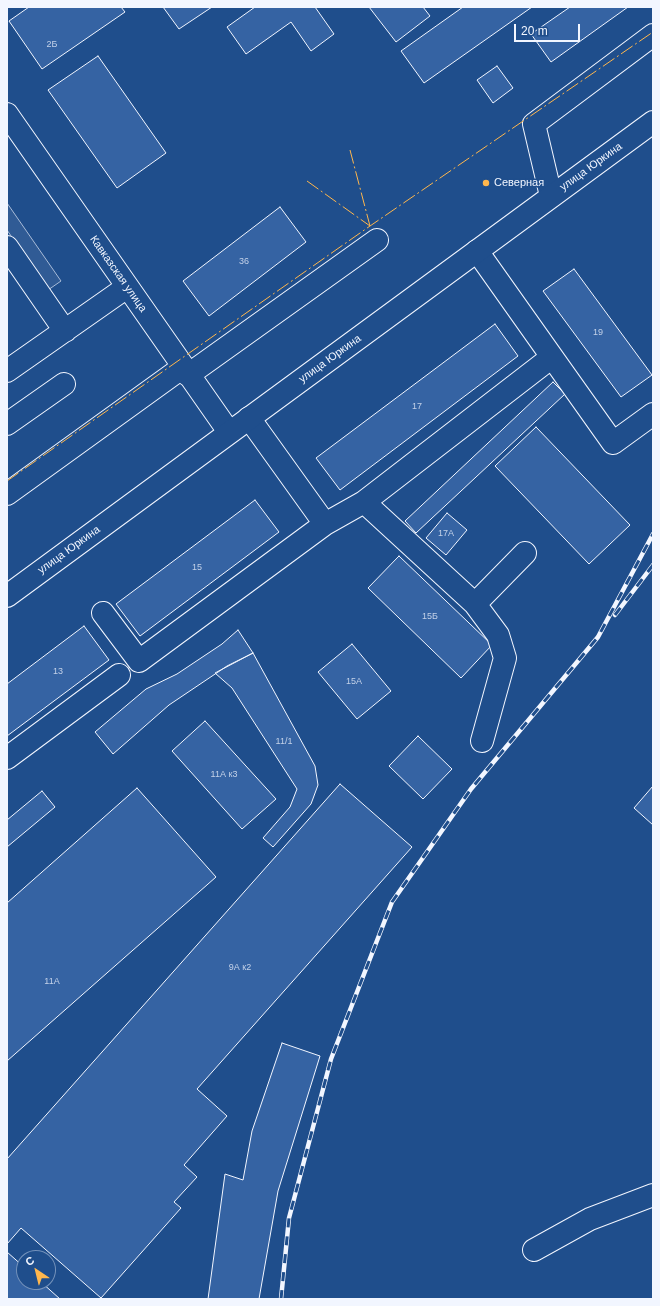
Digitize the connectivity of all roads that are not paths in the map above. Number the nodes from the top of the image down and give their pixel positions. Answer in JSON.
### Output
{"nodes":[{"id":1,"x":653,"y":35,"type":"edge"},
{"id":2,"x":7,"y":114,"type":"edge"},
{"id":3,"x":653,"y":122,"type":"edge"},
{"id":4,"x":551,"y":196,"type":"junction"},
{"id":5,"x":377,"y":240,"type":"dead end"},
{"id":6,"x":7,"y":246,"type":"edge"},
{"id":7,"x":477,"y":251,"type":"junction"},
{"id":8,"x":127,"y":287,"type":"junction"},
{"id":9,"x":65,"y":330,"type":"junction"},
{"id":10,"x":552,"y":357,"type":"junction"},
{"id":11,"x":7,"y":371,"type":"edge"},
{"id":12,"x":185,"y":371,"type":"junction"},
{"id":13,"x":64,"y":384,"type":"dead end"},
{"id":14,"x":653,"y":414,"type":"edge"},
{"id":15,"x":249,"y":418,"type":"junction"},
{"id":16,"x":7,"y":424,"type":"edge"},
{"id":17,"x":229,"y":432,"type":"junction"},
{"id":18,"x":7,"y":494,"type":"edge"},
{"id":19,"x":364,"y":502,"type":"junction"},
{"id":20,"x":325,"y":524,"type":"junction"},
{"id":21,"x":526,"y":553,"type":"dead end"},
{"id":22,"x":7,"y":596,"type":"edge"},
{"id":23,"x":475,"y":604,"type":"junction"},
{"id":24,"x":103,"y":613,"type":"dead end"},
{"id":25,"x":118,"y":675,"type":"dead end"},
{"id":26,"x":482,"y":741,"type":"dead end"},
{"id":27,"x":7,"y":758,"type":"edge"},
{"id":28,"x":653,"y":1195,"type":"edge"},
{"id":29,"x":534,"y":1250,"type":"dead end"}],
"edges":[{"from":1,"to":4,"type":"main road"},
{"from":2,"to":8,"type":"main road","name":"Кавказская улица"},
{"from":3,"to":4,"type":"main road","name":"улица Юркина"},
{"from":4,"to":7,"type":"main road","name":"улица Юркина"},
{"from":5,"to":12,"type":"main road"},
{"from":6,"to":9,"type":"main road"},
{"from":7,"to":10,"type":"main road"},
{"from":7,"to":15,"type":"main road","name":"улица Юркина"},
{"from":8,"to":9,"type":"main road"},
{"from":8,"to":12,"type":"main road","name":"Кавказская улица"},
{"from":9,"to":11,"type":"main road"},
{"from":10,"to":14,"type":"main road"},
{"from":10,"to":19,"type":"main road"},
{"from":12,"to":17,"type":"main road","name":"Кавказская улица"},
{"from":12,"to":18,"type":"main road"},
{"from":13,"to":16,"type":"main road"},
{"from":15,"to":17,"type":"main road","name":"улица Юркина"},
{"from":15,"to":20,"type":"main road"},
{"from":17,"to":22,"type":"main road","name":"улица Юркина"},
{"from":19,"to":20,"type":"main road"},
{"from":19,"to":23,"type":"main road"},
{"from":20,"to":24,"type":"main road"},
{"from":21,"to":23,"type":"main road"},
{"from":23,"to":26,"type":"main road"},
{"from":25,"to":27,"type":"main road"},
{"from":28,"to":29,"type":"main road"}]}
